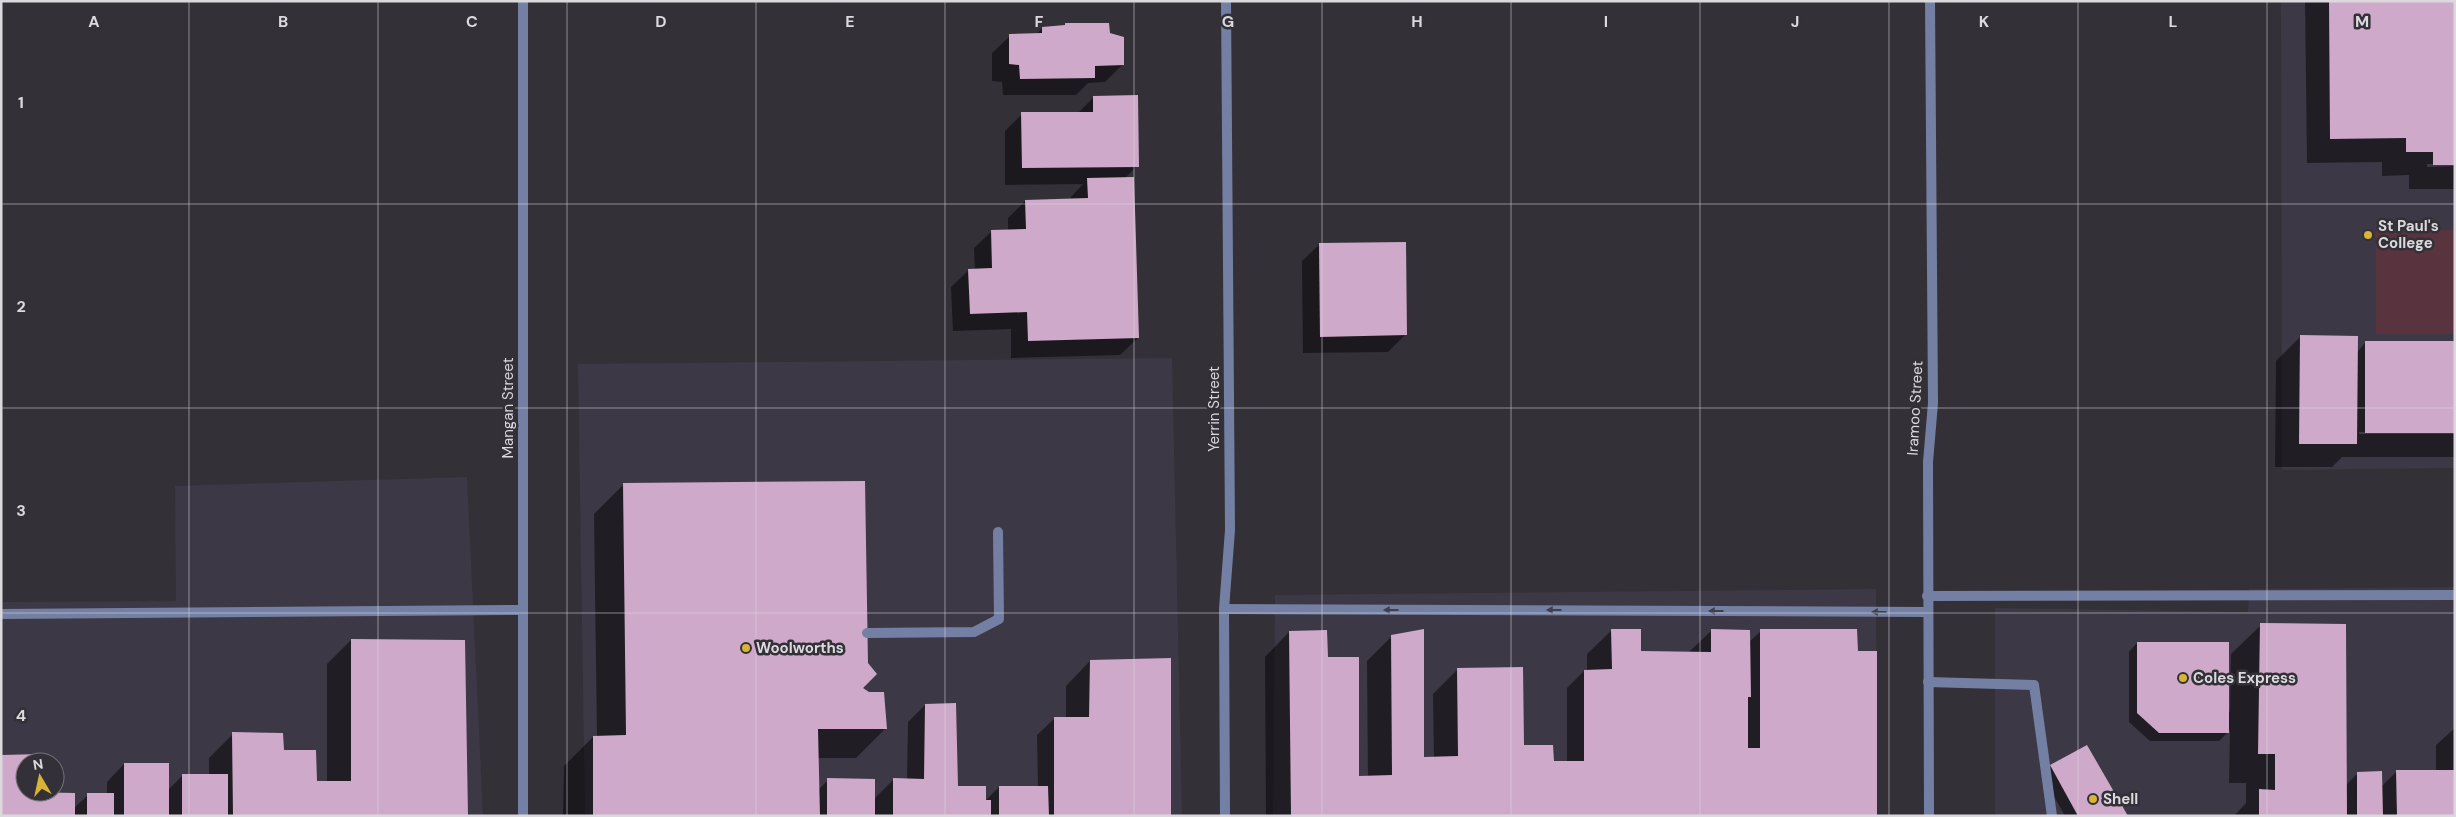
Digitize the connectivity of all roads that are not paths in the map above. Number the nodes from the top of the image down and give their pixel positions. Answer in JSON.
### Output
{"nodes":[{"id":1,"x":523,"y":1,"type":"edge"},
{"id":2,"x":1226,"y":1,"type":"edge"},
{"id":3,"x":1930,"y":1,"type":"edge"},
{"id":4,"x":998,"y":532,"type":"dead end"},
{"id":5,"x":2455,"y":594,"type":"edge"},
{"id":6,"x":1927,"y":596,"type":"junction"},
{"id":7,"x":1224,"y":609,"type":"junction"},
{"id":8,"x":523,"y":610,"type":"junction"},
{"id":9,"x":1927,"y":612,"type":"junction"},
{"id":10,"x":1,"y":614,"type":"edge"},
{"id":11,"x":867,"y":633,"type":"dead end"},
{"id":12,"x":1928,"y":682,"type":"junction"},
{"id":13,"x":522,"y":816,"type":"edge"},
{"id":14,"x":1225,"y":816,"type":"edge"},
{"id":15,"x":1929,"y":816,"type":"edge"},
{"id":16,"x":2052,"y":816,"type":"edge"}],
"edges":[{"from":1,"to":8,"type":"street","name":"Mangan Street"},
{"from":2,"to":7,"type":"street","name":"Yerrin Street"},
{"from":3,"to":6,"type":"street","name":"Iramoo Street"},
{"from":4,"to":11,"type":"street"},
{"from":5,"to":6,"type":"street"},
{"from":6,"to":9,"type":"street","name":"Iramoo Street"},
{"from":9,"to":7,"type":"street","one_way":true},
{"from":7,"to":14,"type":"street","name":"Yerrin Street"},
{"from":8,"to":10,"type":"street"},
{"from":8,"to":13,"type":"street","name":"Mangan Street"},
{"from":9,"to":12,"type":"street","name":"Iramoo Street"},
{"from":12,"to":15,"type":"street","name":"Iramoo Street"},
{"from":12,"to":16,"type":"street"}]}
